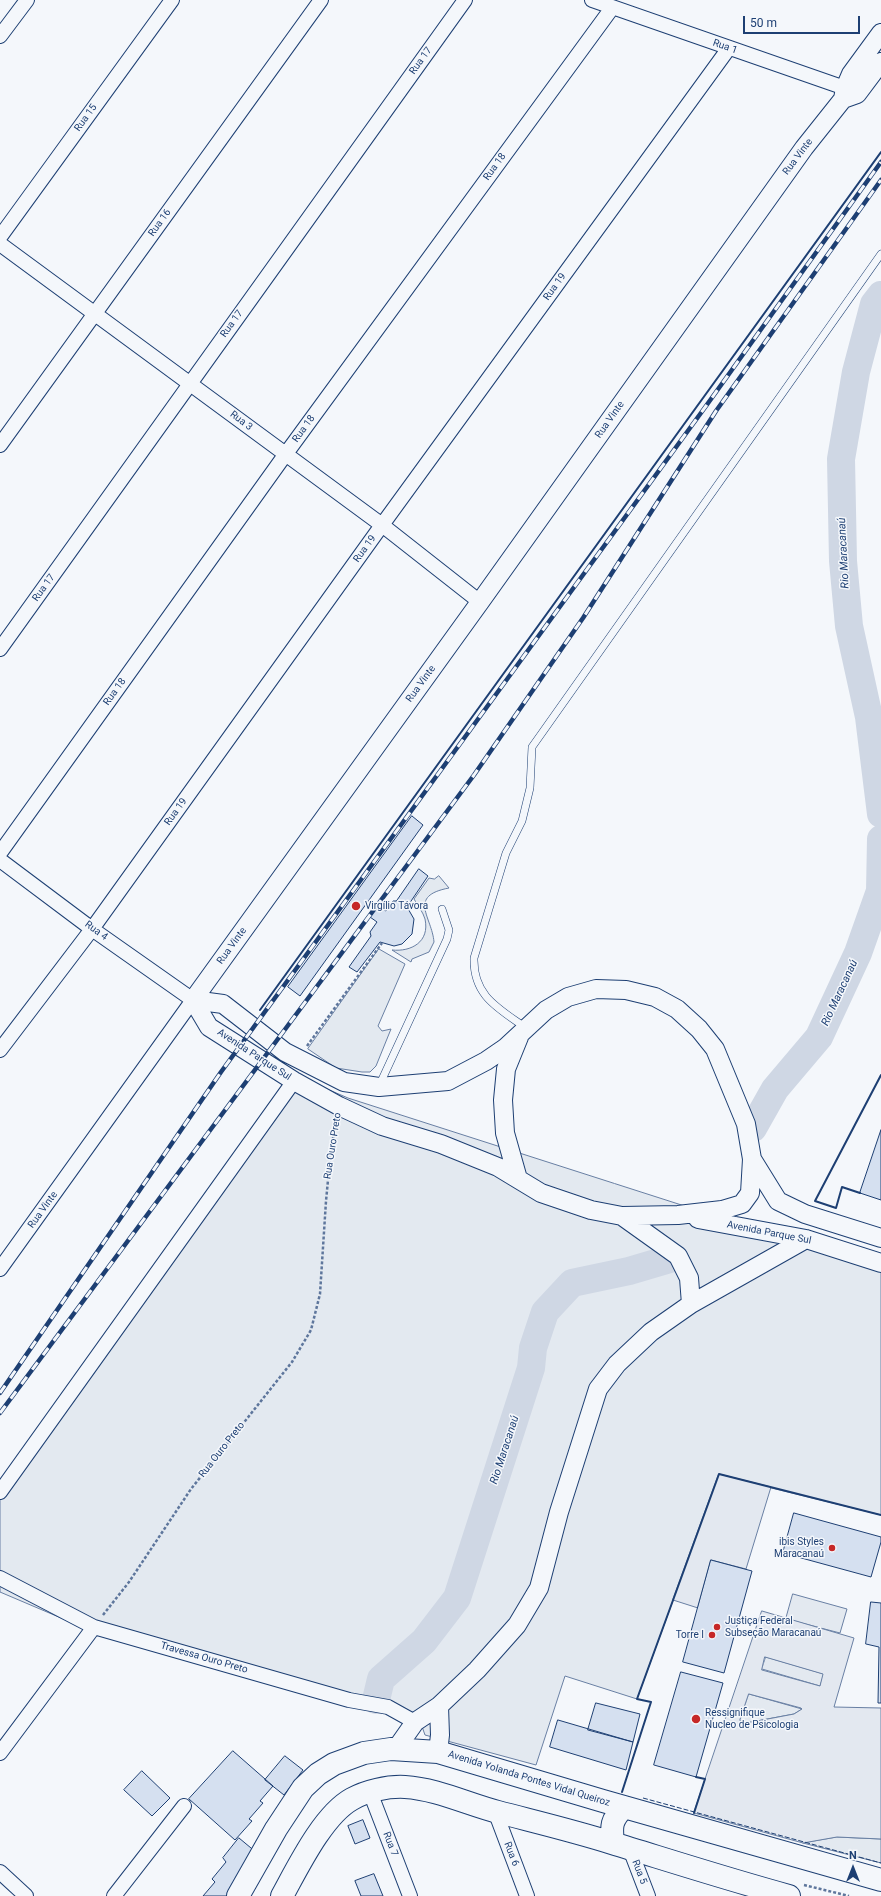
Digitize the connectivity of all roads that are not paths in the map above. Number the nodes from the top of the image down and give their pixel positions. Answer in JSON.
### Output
{"nodes":[{"id":1,"x":26,"y":0,"type":"edge"},
{"id":2,"x":172,"y":0,"type":"edge"},
{"id":3,"x":321,"y":0,"type":"edge"},
{"id":4,"x":465,"y":0,"type":"edge"},
{"id":5,"x":592,"y":0,"type":"edge"},
{"id":6,"x":612,"y":8,"type":"junction"},
{"id":7,"x":881,"y":33,"type":"edge"},
{"id":8,"x":0,"y":36,"type":"edge"},
{"id":9,"x":729,"y":48,"type":"junction"},
{"id":10,"x":881,"y":62,"type":"edge"},
{"id":11,"x":848,"y":94,"type":"junction"},
{"id":12,"x":0,"y":237,"type":"edge"},
{"id":13,"x":0,"y":244,"type":"edge"},
{"id":14,"x":881,"y":254,"type":"edge"},
{"id":15,"x":94,"y":315,"type":"junction"},
{"id":16,"x":190,"y":383,"type":"junction"},
{"id":17,"x":0,"y":445,"type":"edge"},
{"id":18,"x":285,"y":455,"type":"junction"},
{"id":19,"x":382,"y":525,"type":"junction"},
{"id":20,"x":480,"y":602,"type":"junction"},
{"id":21,"x":0,"y":649,"type":"edge"},
{"id":22,"x":0,"y":853,"type":"edge"},
{"id":23,"x":0,"y":860,"type":"edge"},
{"id":24,"x":442,"y":909,"type":"dead end"},
{"id":25,"x":92,"y":929,"type":"junction"},
{"id":26,"x":193,"y":1000,"type":"junction"},
{"id":27,"x":524,"y":1029,"type":"junction"},
{"id":28,"x":0,"y":1050,"type":"edge"},
{"id":29,"x":294,"y":1081,"type":"junction"},
{"id":30,"x":378,"y":1086,"type":"junction"},
{"id":31,"x":752,"y":1159,"type":"junction"},
{"id":32,"x":518,"y":1179,"type":"junction"},
{"id":33,"x":678,"y":1215,"type":"junction"},
{"id":34,"x":622,"y":1216,"type":"junction"},
{"id":35,"x":881,"y":1238,"type":"edge"},
{"id":36,"x":806,"y":1239,"type":"junction"},
{"id":37,"x":881,"y":1264,"type":"edge"},
{"id":38,"x":0,"y":1269,"type":"edge"},
{"id":39,"x":691,"y":1304,"type":"junction"},
{"id":40,"x":0,"y":1492,"type":"edge"},
{"id":41,"x":0,"y":1578,"type":"edge"},
{"id":42,"x":94,"y":1627,"type":"junction"},
{"id":43,"x":440,"y":1706,"type":"junction"},
{"id":44,"x":415,"y":1722,"type":"junction"},
{"id":45,"x":396,"y":1749,"type":"junction"},
{"id":46,"x":438,"y":1752,"type":"junction"},
{"id":47,"x":0,"y":1753,"type":"edge"},
{"id":48,"x":370,"y":1792,"type":"junction"},
{"id":49,"x":603,"y":1801,"type":"junction"},
{"id":50,"x":184,"y":1806,"type":"dead end"},
{"id":51,"x":624,"y":1807,"type":"junction"},
{"id":52,"x":495,"y":1811,"type":"junction"},
{"id":53,"x":612,"y":1843,"type":"junction"},
{"id":54,"x":0,"y":1872,"type":"edge"},
{"id":55,"x":881,"y":1880,"type":"edge"},
{"id":56,"x":763,"y":1892,"type":"edge"},
{"id":57,"x":284,"y":1895,"type":"edge"},
{"id":58,"x":26,"y":1896,"type":"edge"},
{"id":59,"x":114,"y":1896,"type":"edge"},
{"id":60,"x":238,"y":1896,"type":"edge"},
{"id":61,"x":410,"y":1896,"type":"edge"},
{"id":62,"x":527,"y":1896,"type":"edge"},
{"id":63,"x":648,"y":1896,"type":"edge"},
{"id":64,"x":789,"y":1896,"type":"edge"}],
"edges":[{"from":1,"to":8,"type":"street"},
{"from":2,"to":12,"type":"street","name":"Rua 15"},
{"from":3,"to":15,"type":"street","name":"Rua 16"},
{"from":4,"to":16,"type":"street","name":"Rua 17"},
{"from":5,"to":6,"type":"street","name":"Rua 1"},
{"from":6,"to":9,"type":"street","name":"Rua 1"},
{"from":6,"to":18,"type":"street","name":"Rua 18"},
{"from":7,"to":11,"type":"street"},
{"from":9,"to":11,"type":"street","name":"Rua 1"},
{"from":9,"to":19,"type":"street","name":"Rua 19"},
{"from":10,"to":11,"type":"street"},
{"from":11,"to":20,"type":"street","name":"Rua Vinte"},
{"from":13,"to":15,"type":"street","name":"Rua 3"},
{"from":14,"to":27,"type":"lane"},
{"from":15,"to":16,"type":"street","name":"Rua 3"},
{"from":15,"to":17,"type":"street","name":"Rua 16"},
{"from":16,"to":18,"type":"street","name":"Rua 3"},
{"from":16,"to":21,"type":"street","name":"Rua 17"},
{"from":18,"to":19,"type":"street","name":"Rua 3"},
{"from":18,"to":22,"type":"street","name":"Rua 18"},
{"from":19,"to":20,"type":"street","name":"Rua 3"},
{"from":19,"to":25,"type":"street","name":"Rua 19"},
{"from":20,"to":26,"type":"street","name":"Rua Vinte"},
{"from":23,"to":25,"type":"street","name":"Rua 4"},
{"from":24,"to":30,"type":"lane"},
{"from":25,"to":26,"type":"street","name":"Rua 4"},
{"from":25,"to":28,"type":"street","name":"Rua 19"},
{"from":26,"to":29,"type":"street","name":"Avenida Parque Sul"},
{"from":26,"to":30,"type":"street","name":"Avenida Parque Sul"},
{"from":26,"to":38,"type":"street","name":"Rua Vinte"},
{"from":27,"to":30,"type":"street","name":"Avenida Parque Sul"},
{"from":27,"to":31,"type":"street","name":"Avenida Parque Sul"},
{"from":27,"to":32,"type":"street"},
{"from":29,"to":32,"type":"street","name":"Avenida Parque Sul"},
{"from":29,"to":40,"type":"street"},
{"from":31,"to":33,"type":"street","name":"Avenida Parque Sul"},
{"from":31,"to":35,"type":"street","name":"Avenida Parque Sul"},
{"from":32,"to":34,"type":"street","name":"Avenida Parque Sul"},
{"from":33,"to":34,"type":"street","name":"Avenida Parque Sul"},
{"from":33,"to":36,"type":"street","name":"Avenida Parque Sul"},
{"from":34,"to":39,"type":"street"},
{"from":36,"to":37,"type":"street","name":"Avenida Parque Sul"},
{"from":36,"to":39,"type":"street"},
{"from":39,"to":43,"type":"street"},
{"from":41,"to":42,"type":"street","name":"Travessa Ouro Preto"},
{"from":42,"to":44,"type":"street","name":"Travessa Ouro Preto"},
{"from":42,"to":47,"type":"street"},
{"from":43,"to":44,"type":"street"},
{"from":43,"to":46,"type":"street"},
{"from":44,"to":45,"type":"street"},
{"from":45,"to":46,"type":"main road","name":"Avenida Yolanda Pontes Vidal Queiroz"},
{"from":45,"to":60,"type":"main road","name":"Avenida Yolanda Pontes Vidal Queiroz"},
{"from":46,"to":49,"type":"main road","name":"Avenida Yolanda Pontes Vidal Queiroz"},
{"from":48,"to":52,"type":"main road"},
{"from":48,"to":57,"type":"main road"},
{"from":48,"to":61,"type":"street","name":"Rua 7"},
{"from":49,"to":51,"type":"main road","name":"Avenida Yolanda Pontes Vidal Queiroz"},
{"from":49,"to":53,"type":"main road"},
{"from":50,"to":59,"type":"street"},
{"from":51,"to":53,"type":"main road"},
{"from":51,"to":55,"type":"main road","name":"Avenida Yolanda Pontes Vidal Queiroz"},
{"from":52,"to":53,"type":"main road"},
{"from":52,"to":62,"type":"street","name":"Rua 6"},
{"from":53,"to":56,"type":"main road"},
{"from":53,"to":63,"type":"street","name":"Rua 5"},
{"from":54,"to":58,"type":"street"},
{"from":56,"to":64,"type":"main road"}]}
